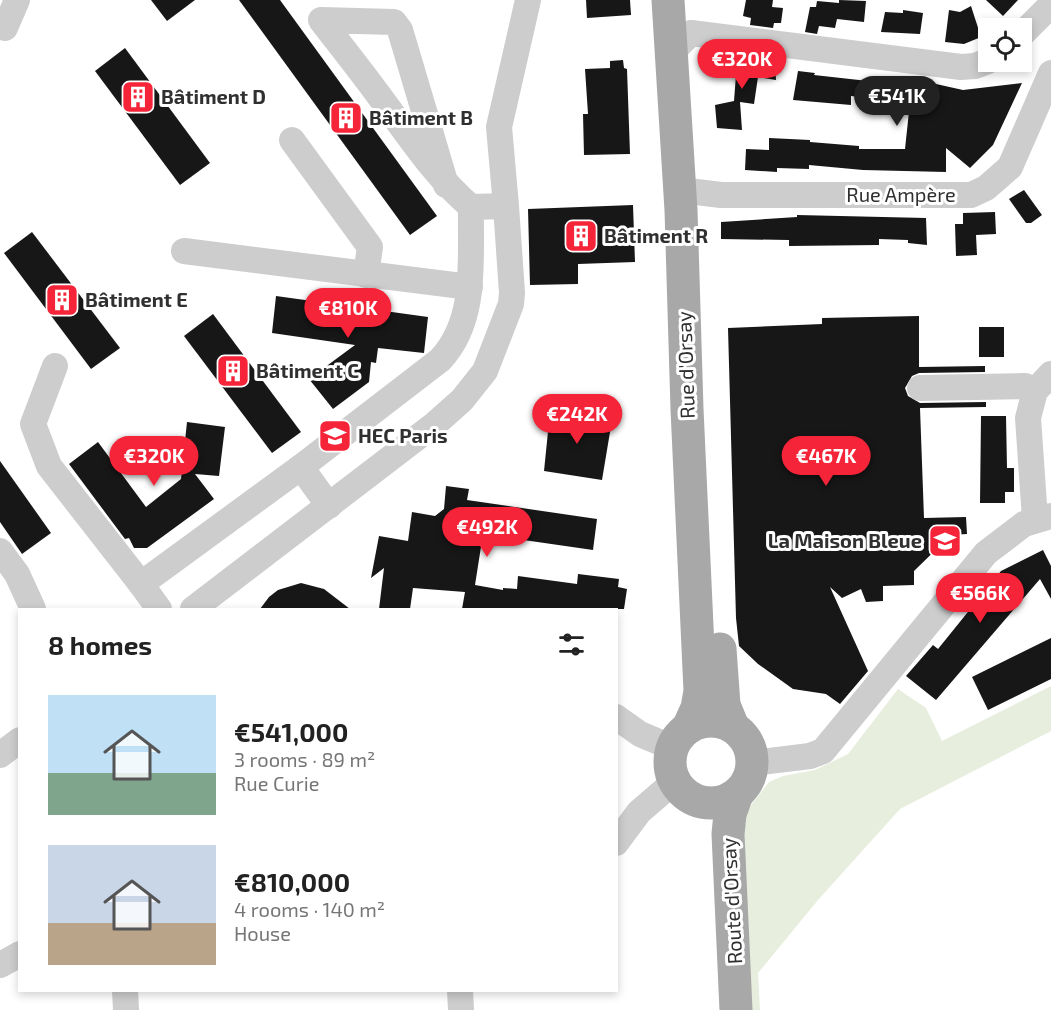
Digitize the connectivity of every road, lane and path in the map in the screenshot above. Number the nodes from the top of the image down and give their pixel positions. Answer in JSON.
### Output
{"nodes":[{"id":1,"x":17,"y":0,"type":"edge"},
{"id":2,"x":528,"y":0,"type":"edge"},
{"id":3,"x":668,"y":0,"type":"edge"},
{"id":4,"x":689,"y":0,"type":"edge"},
{"id":5,"x":1051,"y":5,"type":"edge"},
{"id":6,"x":1032,"y":24,"type":"edge"},
{"id":7,"x":5,"y":28,"type":"dead end"},
{"id":8,"x":681,"y":44,"type":"junction"},
{"id":9,"x":978,"y":65,"type":"edge"},
{"id":10,"x":1051,"y":73,"type":"edge"},
{"id":11,"x":292,"y":140,"type":"dead end"},
{"id":12,"x":446,"y":185,"type":"junction"},
{"id":13,"x":690,"y":191,"type":"junction"},
{"id":14,"x":506,"y":206,"type":"junction"},
{"id":15,"x":471,"y":207,"type":"junction"},
{"id":16,"x":184,"y":251,"type":"dead end"},
{"id":17,"x":366,"y":275,"type":"junction"},
{"id":18,"x":470,"y":287,"type":"junction"},
{"id":19,"x":444,"y":356,"type":"junction"},
{"id":20,"x":55,"y":366,"type":"dead end"},
{"id":21,"x":477,"y":381,"type":"junction"},
{"id":22,"x":1043,"y":383,"type":"edge"},
{"id":23,"x":920,"y":388,"type":"dead end"},
{"id":24,"x":301,"y":467,"type":"junction"},
{"id":25,"x":329,"y":506,"type":"junction"},
{"id":26,"x":1043,"y":518,"type":"edge"},
{"id":27,"x":0,"y":551,"type":"edge"},
{"id":28,"x":141,"y":584,"type":"junction"},
{"id":29,"x":205,"y":604,"type":"edge"},
{"id":30,"x":33,"y":608,"type":"edge"},
{"id":31,"x":158,"y":608,"type":"edge"},
{"id":32,"x":618,"y":718,"type":"edge"},
{"id":33,"x":733,"y":727,"type":"junction"},
{"id":34,"x":680,"y":738,"type":"junction"},
{"id":35,"x":18,"y":742,"type":"edge"},
{"id":36,"x":0,"y":755,"type":"edge"},
{"id":37,"x":753,"y":763,"type":"junction"},
{"id":38,"x":683,"y":790,"type":"junction"},
{"id":39,"x":737,"y":794,"type":"junction"},
{"id":40,"x":618,"y":840,"type":"edge"},
{"id":41,"x":125,"y":992,"type":"edge"},
{"id":42,"x":460,"y":992,"type":"edge"},
{"id":43,"x":126,"y":1010,"type":"edge"},
{"id":44,"x":461,"y":1010,"type":"edge"},
{"id":45,"x":720,"y":1010,"type":"edge"},
{"id":46,"x":736,"y":1010,"type":"edge"}],
"edges":[{"from":1,"to":7,"type":"street"},
{"from":2,"to":14,"type":"street"},
{"from":3,"to":8,"type":"main road","name":"Rue d'Orsay"},
{"from":4,"to":8,"type":"main road","name":"Rue d'Orsay"},
{"from":5,"to":6,"type":"street"},
{"from":8,"to":9,"type":"street"},
{"from":8,"to":13,"type":"main road","name":"Rue d'Orsay"},
{"from":10,"to":13,"type":"street","name":"Rue Ampère"},
{"from":11,"to":17,"type":"street"},
{"from":12,"to":12,"type":"street"},
{"from":12,"to":15,"type":"street"},
{"from":13,"to":33,"type":"main road","name":"Rue d'Orsay"},
{"from":13,"to":34,"type":"main road","name":"Rue d'Orsay"},
{"from":14,"to":15,"type":"street"},
{"from":14,"to":21,"type":"street"},
{"from":15,"to":18,"type":"street"},
{"from":16,"to":17,"type":"street"},
{"from":17,"to":18,"type":"street"},
{"from":18,"to":19,"type":"street"},
{"from":19,"to":21,"type":"street"},
{"from":19,"to":24,"type":"street"},
{"from":20,"to":28,"type":"street"},
{"from":21,"to":25,"type":"street"},
{"from":22,"to":23,"type":"street"},
{"from":22,"to":26,"type":"street"},
{"from":24,"to":25,"type":"street"},
{"from":24,"to":28,"type":"street"},
{"from":25,"to":29,"type":"street"},
{"from":26,"to":37,"type":"street"},
{"from":27,"to":30,"type":"street"},
{"from":28,"to":31,"type":"street"},
{"from":32,"to":34,"type":"street"},
{"from":33,"to":34,"type":"main road"},
{"from":33,"to":37,"type":"main road"},
{"from":34,"to":38,"type":"main road"},
{"from":35,"to":36,"type":"street"},
{"from":37,"to":39,"type":"main road"},
{"from":38,"to":39,"type":"main road"},
{"from":38,"to":40,"type":"street"},
{"from":38,"to":45,"type":"main road","name":"Route d'Orsay"},
{"from":39,"to":46,"type":"main road","name":"Route d'Orsay"},
{"from":41,"to":43,"type":"street"},
{"from":42,"to":44,"type":"street"}]}
